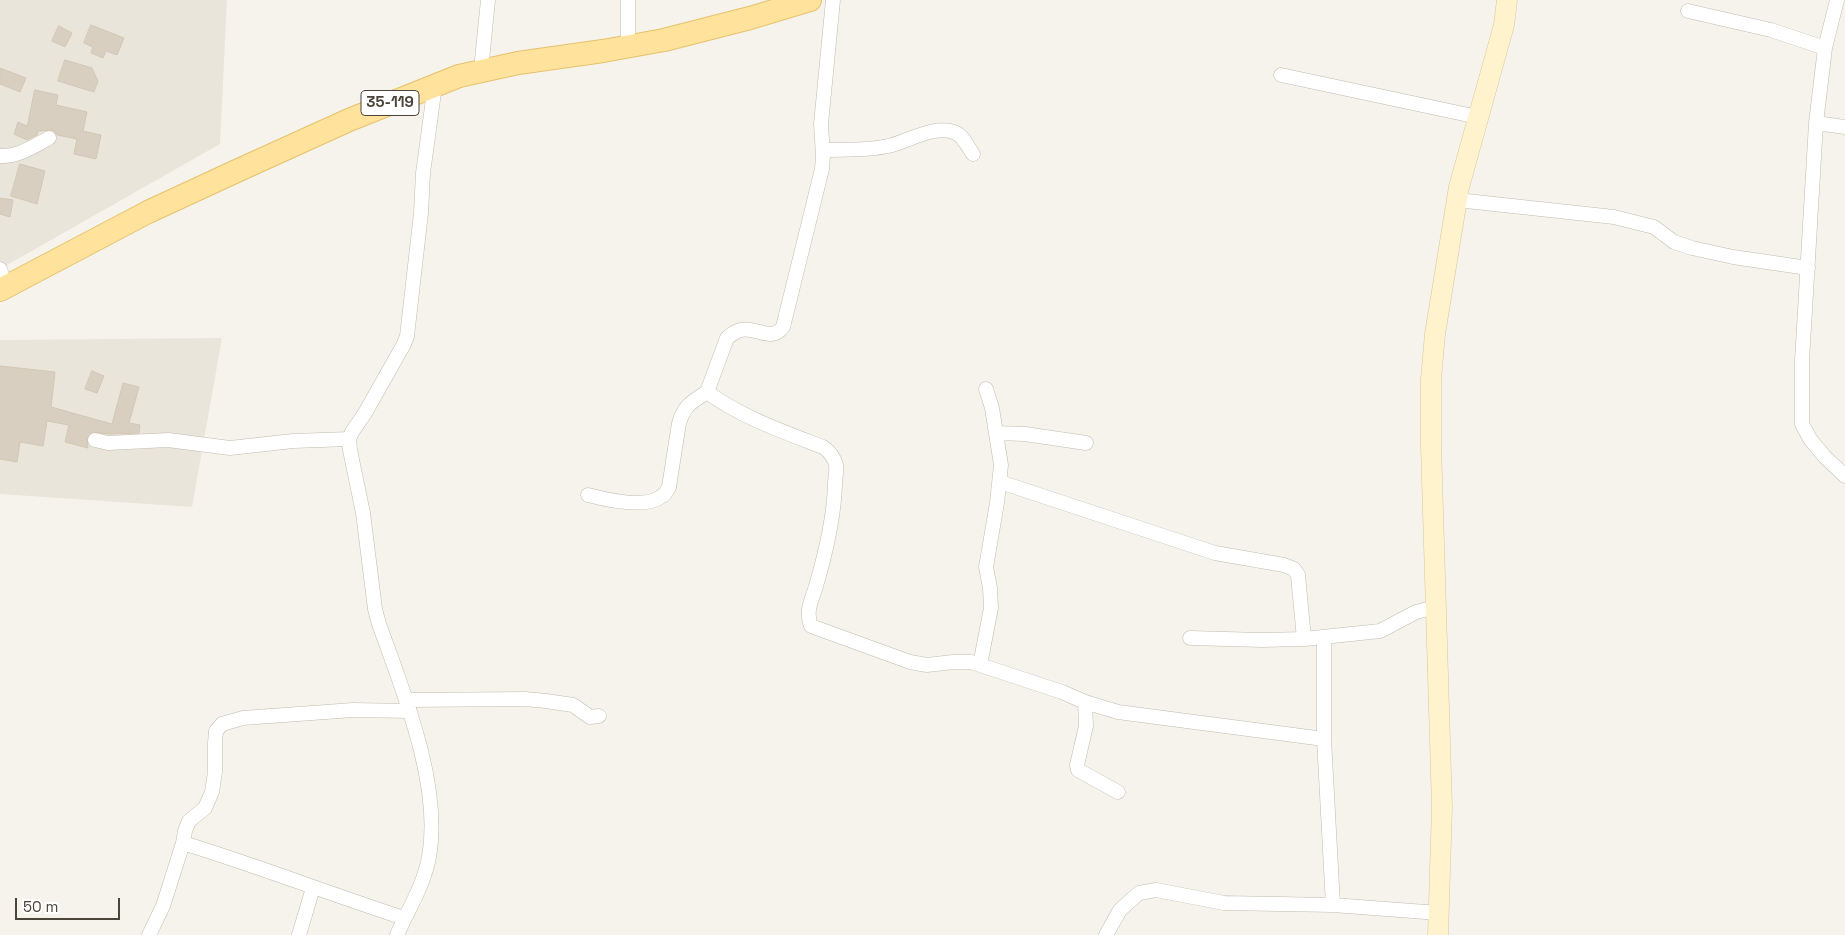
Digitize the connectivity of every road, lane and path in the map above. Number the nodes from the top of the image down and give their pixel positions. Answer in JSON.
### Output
{"nodes":[{"id":1,"x":488,"y":0,"type":"edge"},
{"id":2,"x":628,"y":0,"type":"edge"},
{"id":3,"x":810,"y":0,"type":"edge"},
{"id":4,"x":832,"y":0,"type":"edge"},
{"id":5,"x":1508,"y":0,"type":"edge"},
{"id":6,"x":1837,"y":0,"type":"edge"},
{"id":7,"x":1688,"y":11,"type":"dead end"},
{"id":8,"x":628,"y":46,"type":"junction"},
{"id":9,"x":1825,"y":48,"type":"junction"},
{"id":10,"x":480,"y":70,"type":"junction"},
{"id":11,"x":1281,"y":75,"type":"dead end"},
{"id":12,"x":435,"y":85,"type":"junction"},
{"id":13,"x":1478,"y":117,"type":"junction"},
{"id":14,"x":1816,"y":123,"type":"junction"},
{"id":15,"x":1845,"y":127,"type":"edge"},
{"id":16,"x":48,"y":138,"type":"dead end"},
{"id":17,"x":823,"y":150,"type":"junction"},
{"id":18,"x":973,"y":154,"type":"dead end"},
{"id":19,"x":0,"y":156,"type":"edge"},
{"id":20,"x":1457,"y":200,"type":"junction"},
{"id":21,"x":1808,"y":268,"type":"junction"},
{"id":22,"x":2,"y":282,"type":"edge"},
{"id":23,"x":986,"y":389,"type":"dead end"},
{"id":24,"x":707,"y":392,"type":"junction"},
{"id":25,"x":996,"y":433,"type":"junction"},
{"id":26,"x":349,"y":439,"type":"junction"},
{"id":27,"x":95,"y":440,"type":"dead end"},
{"id":28,"x":1086,"y":443,"type":"dead end"},
{"id":29,"x":1845,"y":476,"type":"edge"},
{"id":30,"x":1000,"y":482,"type":"junction"},
{"id":31,"x":588,"y":495,"type":"dead end"},
{"id":32,"x":1436,"y":607,"type":"junction"},
{"id":33,"x":1324,"y":637,"type":"junction"},
{"id":34,"x":1190,"y":638,"type":"dead end"},
{"id":35,"x":1304,"y":639,"type":"junction"},
{"id":36,"x":980,"y":665,"type":"junction"},
{"id":37,"x":1085,"y":702,"type":"junction"},
{"id":38,"x":408,"y":706,"type":"junction"},
{"id":39,"x":599,"y":716,"type":"dead end"},
{"id":40,"x":1324,"y":739,"type":"junction"},
{"id":41,"x":1118,"y":792,"type":"dead end"},
{"id":42,"x":183,"y":843,"type":"junction"},
{"id":43,"x":313,"y":888,"type":"junction"},
{"id":44,"x":1333,"y":905,"type":"junction"},
{"id":45,"x":1438,"y":913,"type":"junction"},
{"id":46,"x":404,"y":918,"type":"junction"},
{"id":47,"x":1106,"y":934,"type":"edge"},
{"id":48,"x":149,"y":935,"type":"edge"},
{"id":49,"x":299,"y":935,"type":"edge"},
{"id":50,"x":397,"y":935,"type":"edge"},
{"id":51,"x":1438,"y":935,"type":"edge"}],
"edges":[{"from":1,"to":10,"type":"street"},
{"from":2,"to":8,"type":"street"},
{"from":3,"to":8,"type":"main road","number":"35-119"},
{"from":4,"to":17,"type":"street"},
{"from":5,"to":13,"type":"main road"},
{"from":6,"to":9,"type":"street"},
{"from":7,"to":9,"type":"street"},
{"from":8,"to":10,"type":"main road","number":"35-119"},
{"from":9,"to":14,"type":"street"},
{"from":10,"to":12,"type":"main road","number":"35-119"},
{"from":11,"to":13,"type":"street"},
{"from":12,"to":22,"type":"main road","number":"35-119"},
{"from":12,"to":26,"type":"street"},
{"from":13,"to":20,"type":"main road"},
{"from":14,"to":15,"type":"street"},
{"from":14,"to":21,"type":"street"},
{"from":16,"to":19,"type":"street"},
{"from":17,"to":18,"type":"street"},
{"from":17,"to":24,"type":"street"},
{"from":20,"to":21,"type":"street"},
{"from":20,"to":32,"type":"main road"},
{"from":21,"to":29,"type":"street"},
{"from":23,"to":25,"type":"street"},
{"from":24,"to":31,"type":"street"},
{"from":24,"to":36,"type":"street"},
{"from":25,"to":28,"type":"street"},
{"from":25,"to":30,"type":"street"},
{"from":26,"to":27,"type":"street"},
{"from":26,"to":38,"type":"street"},
{"from":30,"to":35,"type":"street"},
{"from":30,"to":36,"type":"street"},
{"from":32,"to":33,"type":"street"},
{"from":32,"to":45,"type":"main road"},
{"from":33,"to":35,"type":"street"},
{"from":33,"to":40,"type":"street"},
{"from":34,"to":35,"type":"street"},
{"from":36,"to":37,"type":"street"},
{"from":37,"to":40,"type":"street"},
{"from":37,"to":41,"type":"street"},
{"from":38,"to":39,"type":"street"},
{"from":38,"to":42,"type":"street"},
{"from":38,"to":46,"type":"street"},
{"from":40,"to":44,"type":"street"},
{"from":42,"to":43,"type":"street"},
{"from":42,"to":48,"type":"street"},
{"from":43,"to":46,"type":"street"},
{"from":43,"to":49,"type":"street"},
{"from":44,"to":45,"type":"street"},
{"from":44,"to":47,"type":"street"},
{"from":45,"to":51,"type":"main road"},
{"from":46,"to":50,"type":"street"}]}
